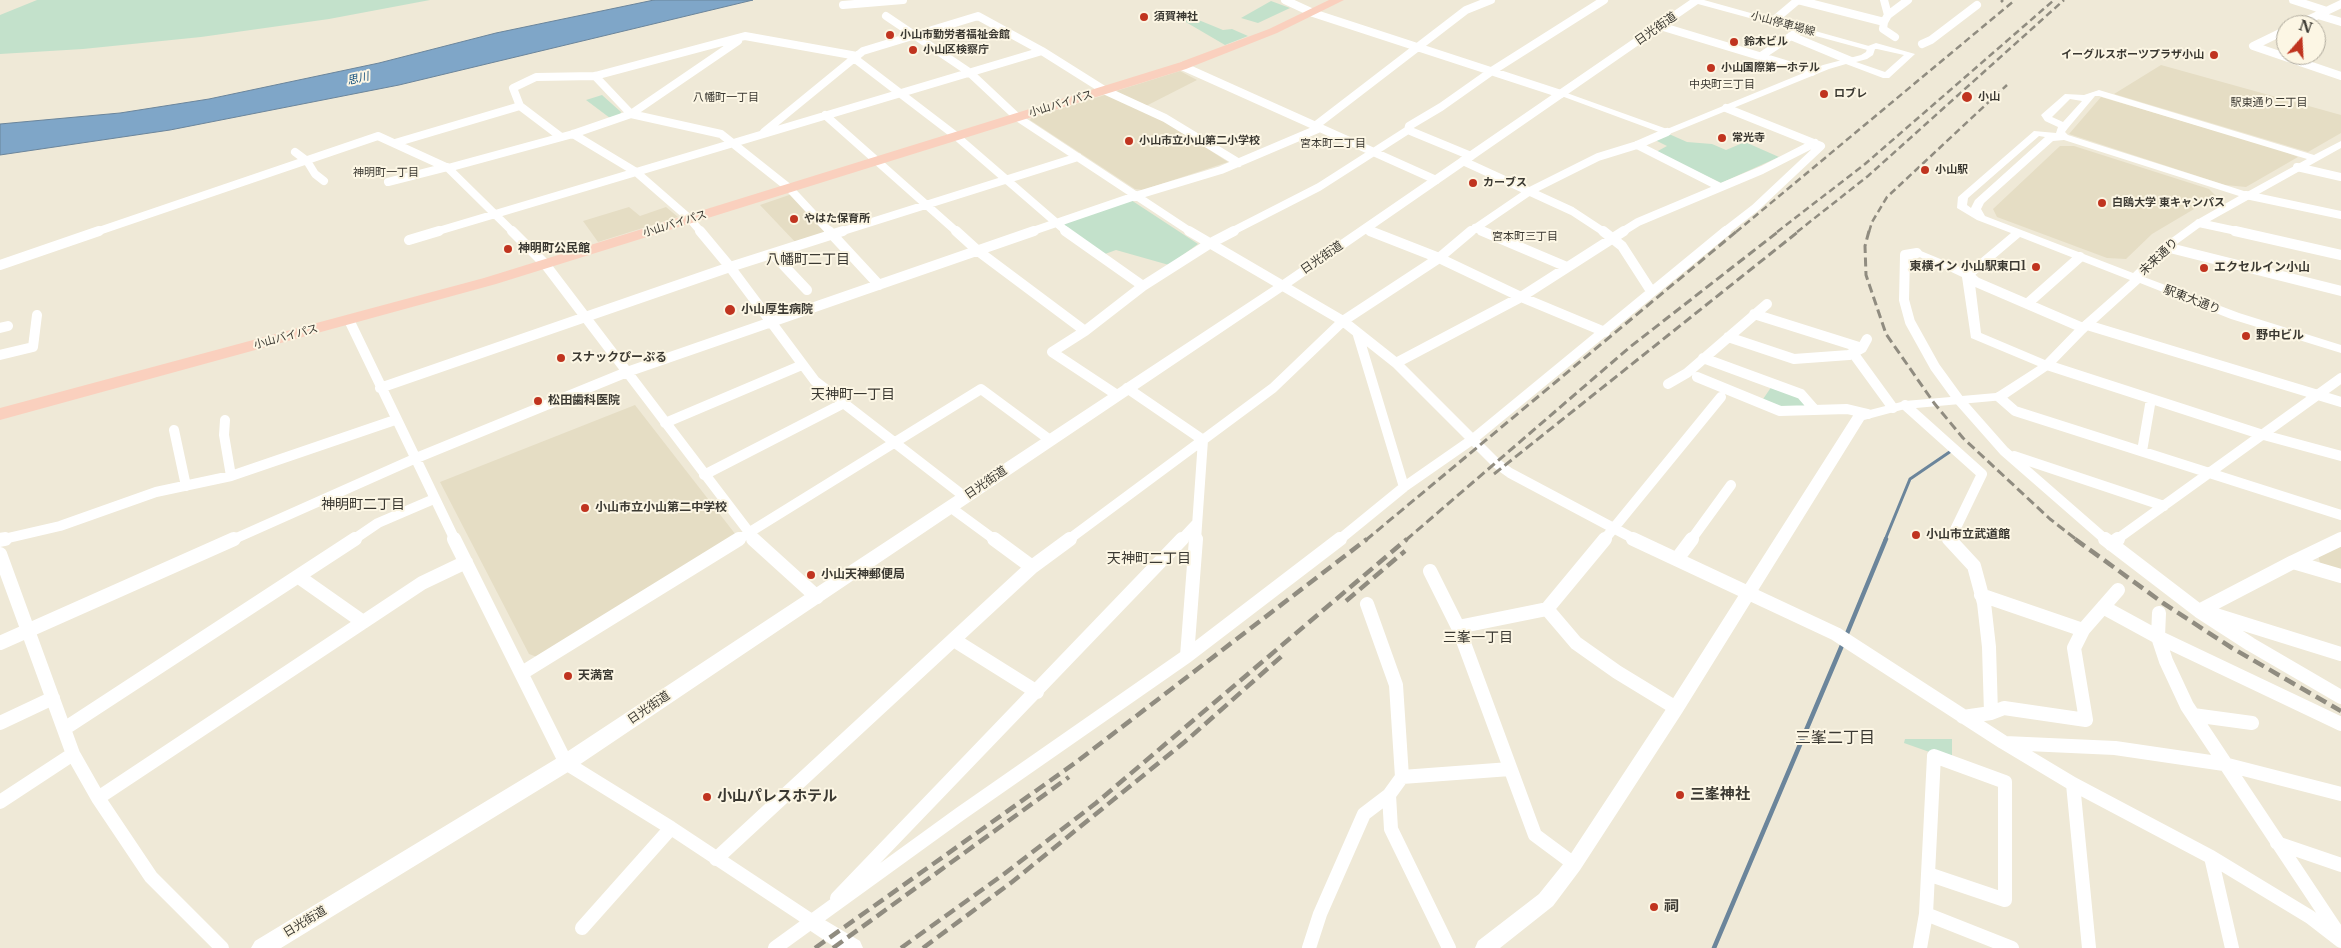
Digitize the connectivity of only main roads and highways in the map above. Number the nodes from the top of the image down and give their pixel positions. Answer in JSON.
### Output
{"nodes":[{"id":1,"x":1338,"y":0,"type":"edge"},
{"id":2,"x":1696,"y":0,"type":"edge"},
{"id":3,"x":1870,"y":50,"type":"road end"},
{"id":4,"x":0,"y":414,"type":"edge"},
{"id":5,"x":262,"y":948,"type":"edge"}],
"edges":[{"from":1,"to":4,"type":"highway","name":"小山バイパス"},
{"from":2,"to":3,"type":"main road","name":"小山停車場線"},
{"from":2,"to":5,"type":"main road","name":"日光街道"}]}
